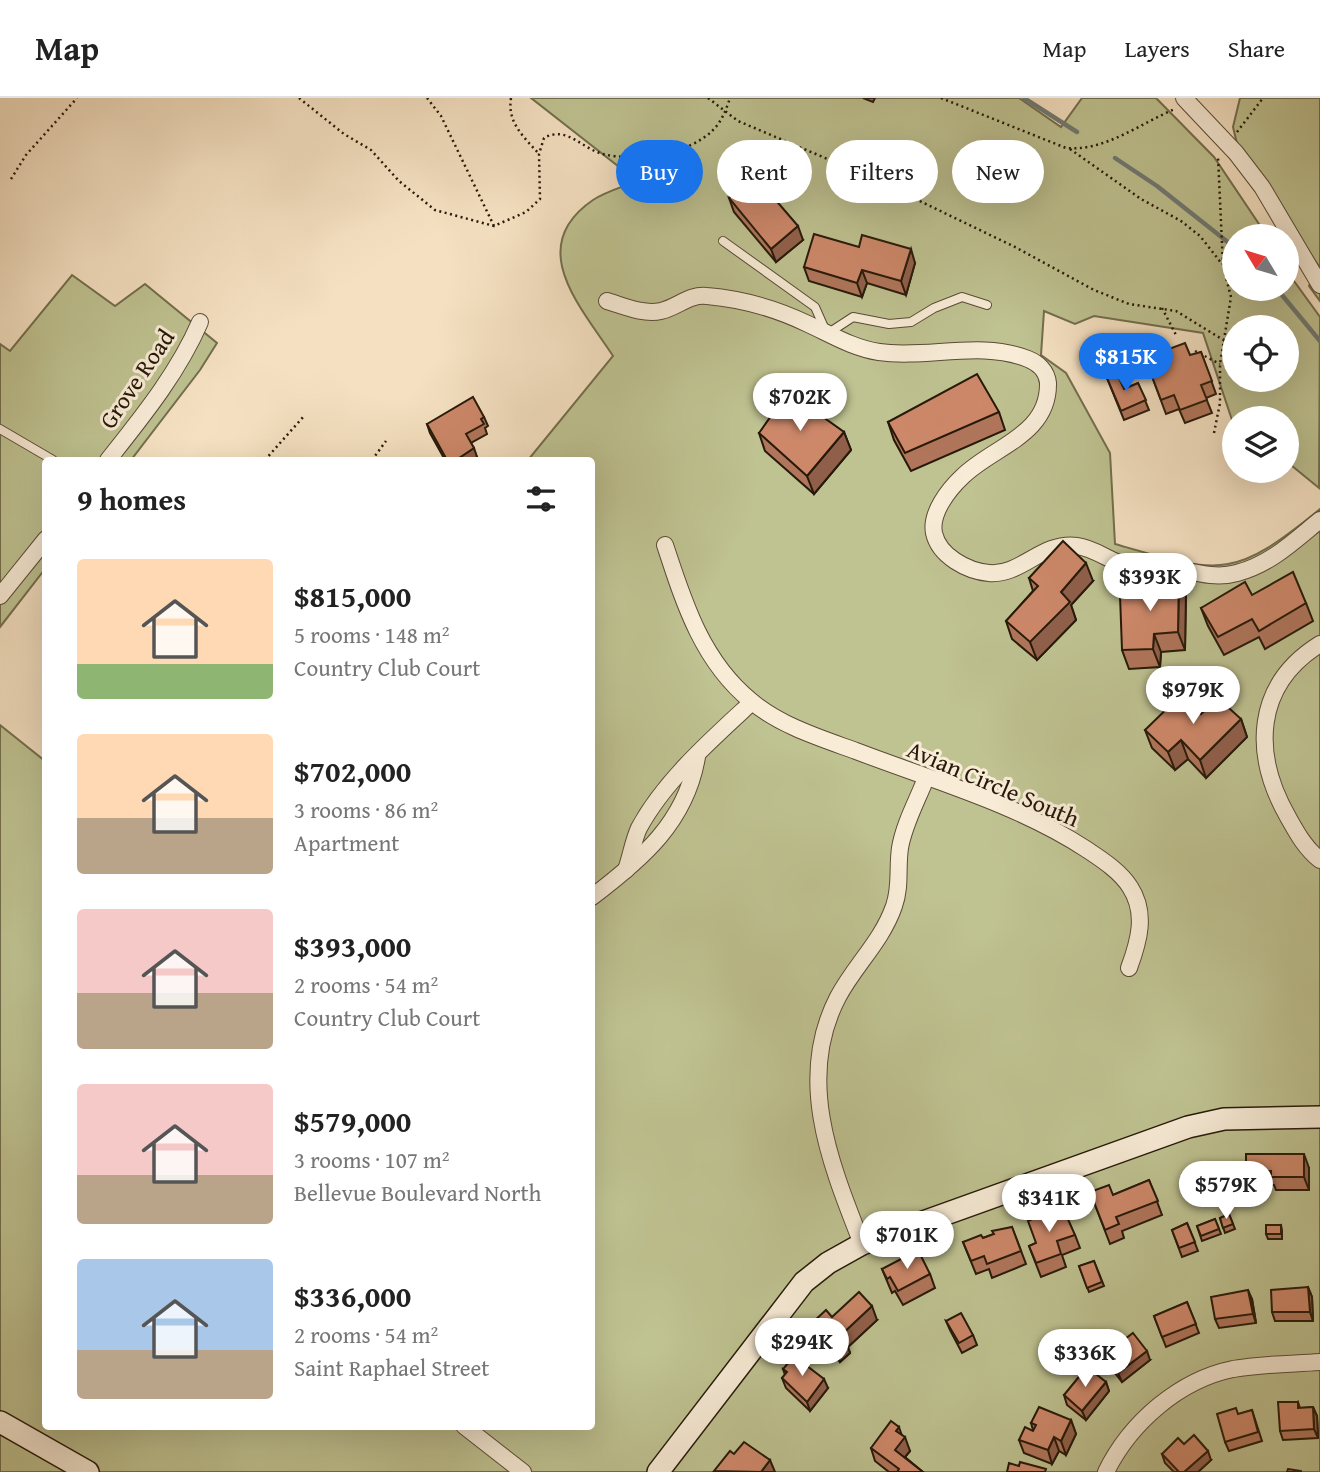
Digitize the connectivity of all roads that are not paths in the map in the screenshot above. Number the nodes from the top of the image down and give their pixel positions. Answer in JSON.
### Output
{"nodes":[{"id":1,"x":1186,"y":101,"type":"edge"},
{"id":2,"x":723,"y":241,"type":"dead end"},
{"id":3,"x":1320,"y":285,"type":"edge"},
{"id":4,"x":607,"y":301,"type":"dead end"},
{"id":5,"x":987,"y":304,"type":"dead end"},
{"id":6,"x":200,"y":322,"type":"dead end"},
{"id":7,"x":827,"y":334,"type":"junction"},
{"id":8,"x":0,"y":429,"type":"edge"},
{"id":9,"x":48,"y":457,"type":"edge"},
{"id":10,"x":110,"y":457,"type":"edge"},
{"id":11,"x":1320,"y":520,"type":"edge"},
{"id":12,"x":42,"y":544,"type":"edge"},
{"id":13,"x":665,"y":545,"type":"dead end"},
{"id":14,"x":0,"y":596,"type":"edge"},
{"id":15,"x":1320,"y":644,"type":"edge"},
{"id":16,"x":752,"y":702,"type":"junction"},
{"id":17,"x":697,"y":757,"type":"junction"},
{"id":18,"x":926,"y":778,"type":"junction"},
{"id":19,"x":1320,"y":860,"type":"edge"},
{"id":20,"x":626,"y":870,"type":"junction"},
{"id":21,"x":595,"y":895,"type":"edge"},
{"id":22,"x":1129,"y":968,"type":"dead end"},
{"id":23,"x":1320,"y":1117,"type":"edge"},
{"id":24,"x":862,"y":1244,"type":"junction"},
{"id":25,"x":1320,"y":1362,"type":"edge"},
{"id":26,"x":0,"y":1422,"type":"edge"},
{"id":27,"x":469,"y":1430,"type":"edge"},
{"id":28,"x":88,"y":1472,"type":"edge"},
{"id":29,"x":523,"y":1472,"type":"edge"},
{"id":30,"x":658,"y":1472,"type":"edge"},
{"id":31,"x":1107,"y":1472,"type":"edge"}],
"edges":[{"from":1,"to":3,"type":"street"},
{"from":2,"to":7,"type":"lane"},
{"from":4,"to":7,"type":"street"},
{"from":5,"to":7,"type":"lane"},
{"from":6,"to":10,"type":"street","name":"Grove Road"},
{"from":7,"to":11,"type":"street"},
{"from":8,"to":9,"type":"lane"},
{"from":12,"to":14,"type":"street"},
{"from":13,"to":16,"type":"street","name":"Avian Circle South"},
{"from":15,"to":19,"type":"street"},
{"from":16,"to":17,"type":"street"},
{"from":16,"to":18,"type":"street","name":"Avian Circle South"},
{"from":17,"to":20,"type":"street"},
{"from":17,"to":20,"type":"street"},
{"from":18,"to":22,"type":"street","name":"Avian Circle South"},
{"from":18,"to":24,"type":"street"},
{"from":20,"to":21,"type":"street"},
{"from":23,"to":24,"type":"main road"},
{"from":24,"to":30,"type":"main road"},
{"from":25,"to":31,"type":"street"},
{"from":26,"to":28,"type":"main road"},
{"from":27,"to":29,"type":"street"}]}
